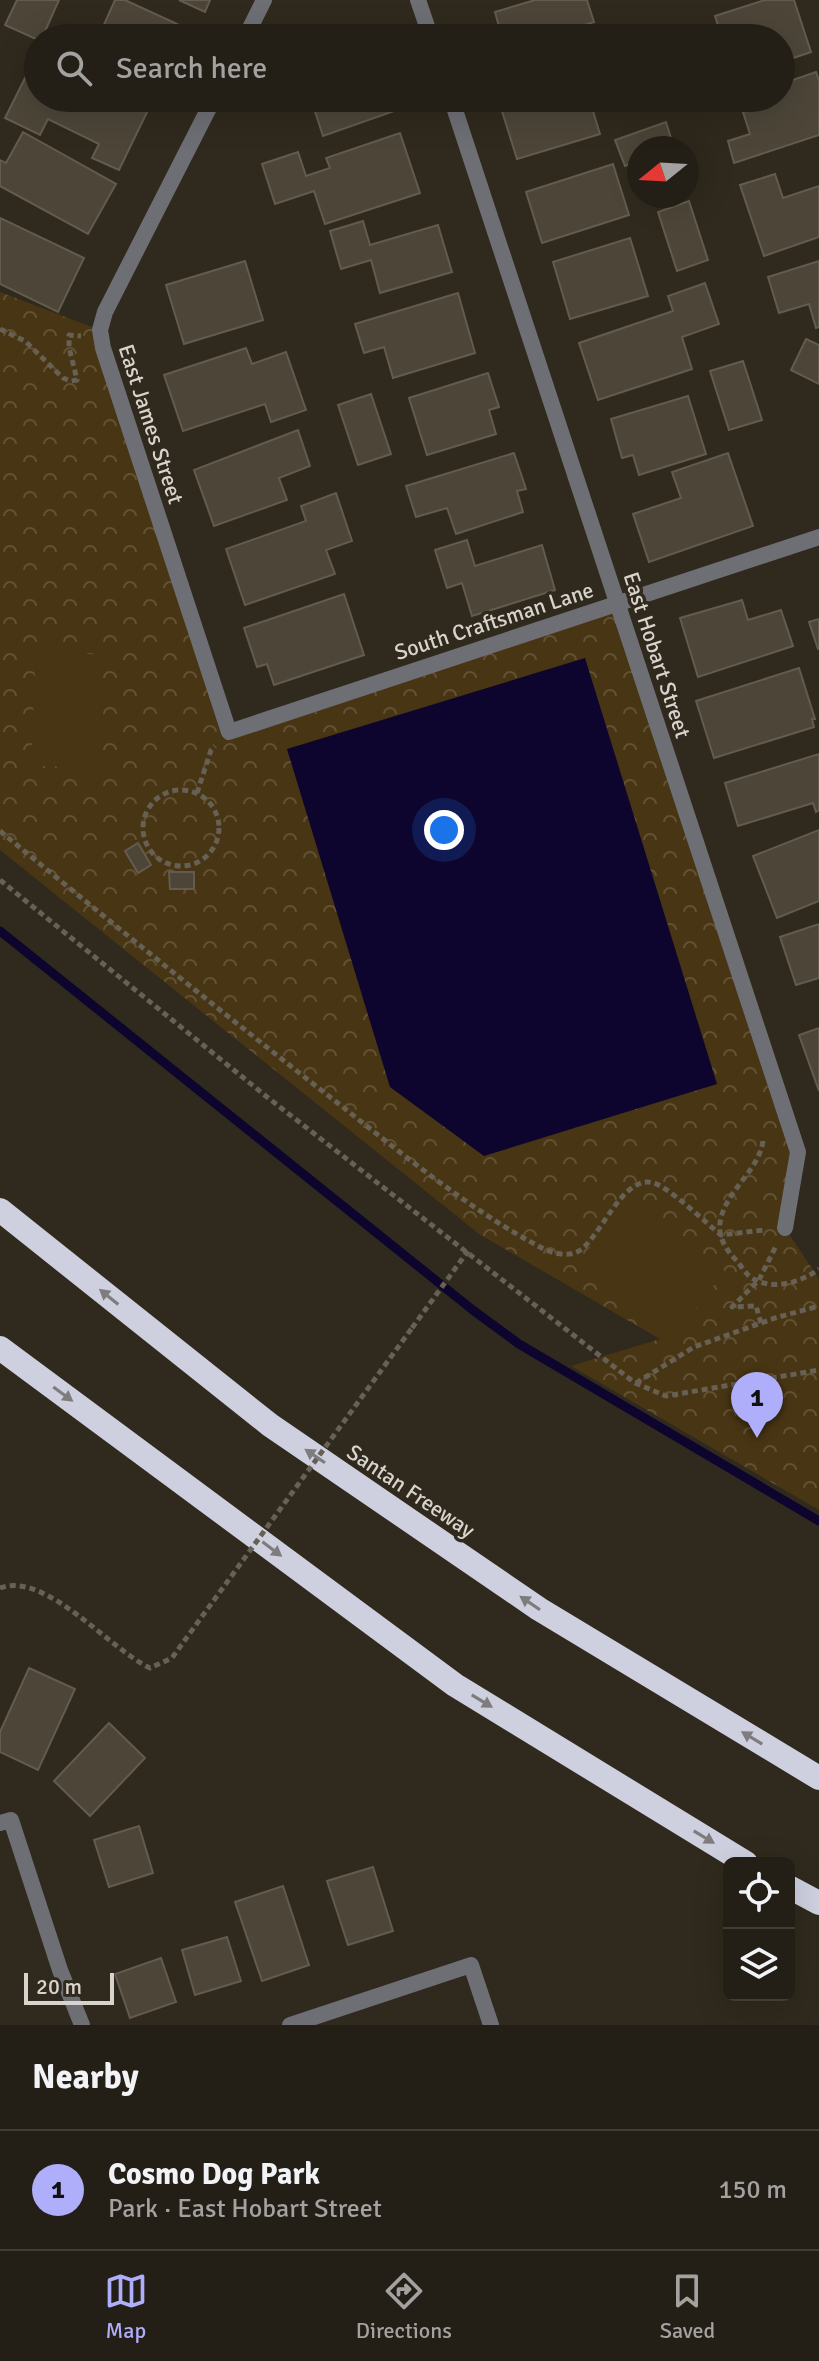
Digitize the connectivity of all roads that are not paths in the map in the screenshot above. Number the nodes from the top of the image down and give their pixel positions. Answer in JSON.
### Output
{"nodes":[{"id":1,"x":264,"y":0,"type":"edge"},
{"id":2,"x":418,"y":0,"type":"edge"},
{"id":3,"x":252,"y":24,"type":"edge"},
{"id":4,"x":426,"y":24,"type":"edge"},
{"id":5,"x":207,"y":112,"type":"edge"},
{"id":6,"x":456,"y":112,"type":"edge"},
{"id":7,"x":819,"y":537,"type":"edge"},
{"id":8,"x":616,"y":603,"type":"junction"},
{"id":9,"x":229,"y":732,"type":"joint"},
{"id":10,"x":0,"y":1210,"type":"edge"},
{"id":11,"x":785,"y":1228,"type":"road end"},
{"id":12,"x":0,"y":1348,"type":"edge"},
{"id":13,"x":819,"y":1778,"type":"edge"},
{"id":14,"x":6,"y":1822,"type":"edge"},
{"id":15,"x":736,"y":1857,"type":"edge"},
{"id":16,"x":795,"y":1890,"type":"edge"},
{"id":17,"x":819,"y":1903,"type":"edge"},
{"id":18,"x":82,"y":2025,"type":"edge"},
{"id":19,"x":290,"y":2025,"type":"edge"},
{"id":20,"x":491,"y":2025,"type":"edge"}],
"edges":[{"from":1,"to":3,"type":"street"},
{"from":2,"to":4,"type":"street"},
{"from":5,"to":9,"type":"street","name":"East James Street"},
{"from":6,"to":8,"type":"street","name":"East Hobart Street"},
{"from":7,"to":8,"type":"street","name":"South Craftsman Lane"},
{"from":8,"to":9,"type":"street","name":"South Craftsman Lane"},
{"from":8,"to":11,"type":"street","name":"East Hobart Street"},
{"from":13,"to":10,"type":"highway","name":"Santan Freeway","one_way":true},
{"from":12,"to":15,"type":"highway","one_way":true},
{"from":14,"to":18,"type":"street"},
{"from":16,"to":17,"type":"highway"},
{"from":19,"to":20,"type":"street"}]}
